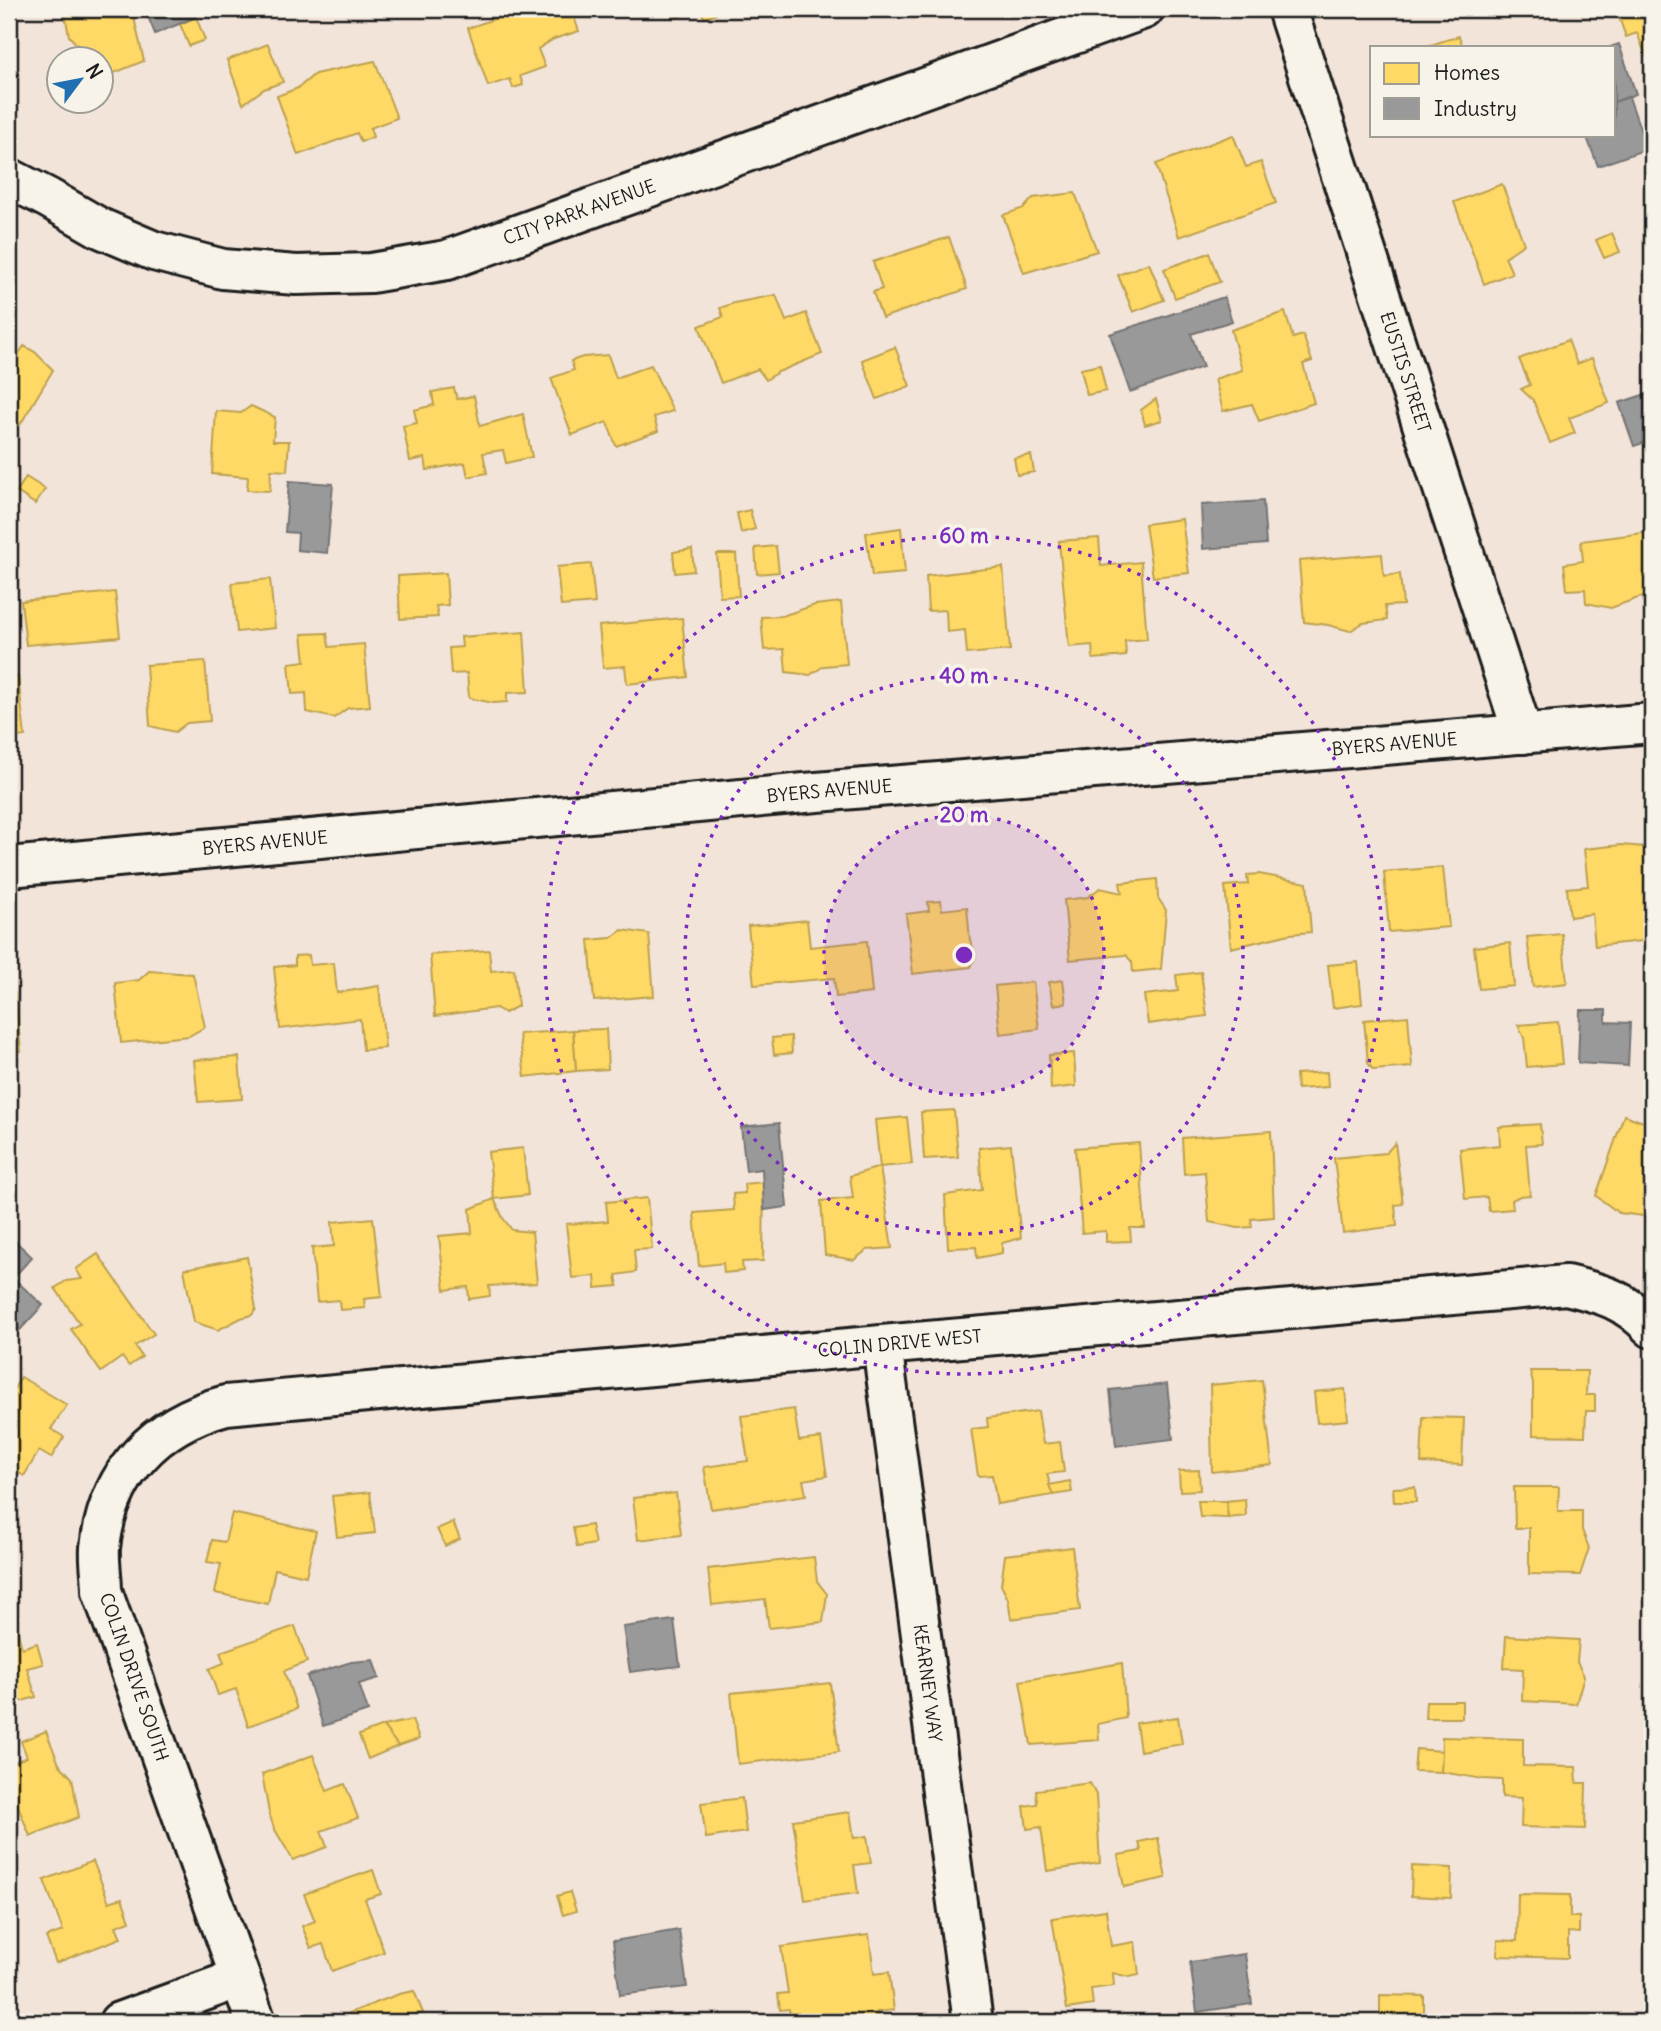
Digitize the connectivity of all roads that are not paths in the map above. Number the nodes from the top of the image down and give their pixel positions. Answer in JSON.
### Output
{"nodes":[{"id":1,"x":1144,"y":9,"type":"edge"},
{"id":2,"x":1287,"y":9,"type":"edge"},
{"id":3,"x":9,"y":178,"type":"edge"},
{"id":4,"x":1652,"y":723,"type":"edge"},
{"id":5,"x":1523,"y":734,"type":"junction"},
{"id":6,"x":9,"y":867,"type":"edge"},
{"id":7,"x":1652,"y":1328,"type":"edge"},
{"id":8,"x":882,"y":1345,"type":"junction"},
{"id":9,"x":252,"y":1403,"type":"joint"},
{"id":10,"x":240,"y":1978,"type":"junction"},
{"id":11,"x":135,"y":2019,"type":"edge"},
{"id":12,"x":256,"y":2022,"type":"edge"},
{"id":13,"x":973,"y":2022,"type":"edge"}],
"edges":[{"from":1,"to":3,"type":"street","name":"CITY PARK AVENUE"},
{"from":2,"to":5,"type":"street","name":"EUSTIS STREET"},
{"from":4,"to":5,"type":"street","name":"BYERS AVENUE"},
{"from":5,"to":6,"type":"street","name":"BYERS AVENUE"},
{"from":7,"to":8,"type":"street","name":"COLIN DRIVE WEST"},
{"from":8,"to":9,"type":"street","name":"COLIN DRIVE WEST"},
{"from":8,"to":13,"type":"street","name":"KEARNEY WAY"},
{"from":9,"to":10,"type":"street","name":"COLIN DRIVE SOUTH"},
{"from":10,"to":11,"type":"street"},
{"from":10,"to":12,"type":"street","name":"COLIN DRIVE SOUTH"}]}
